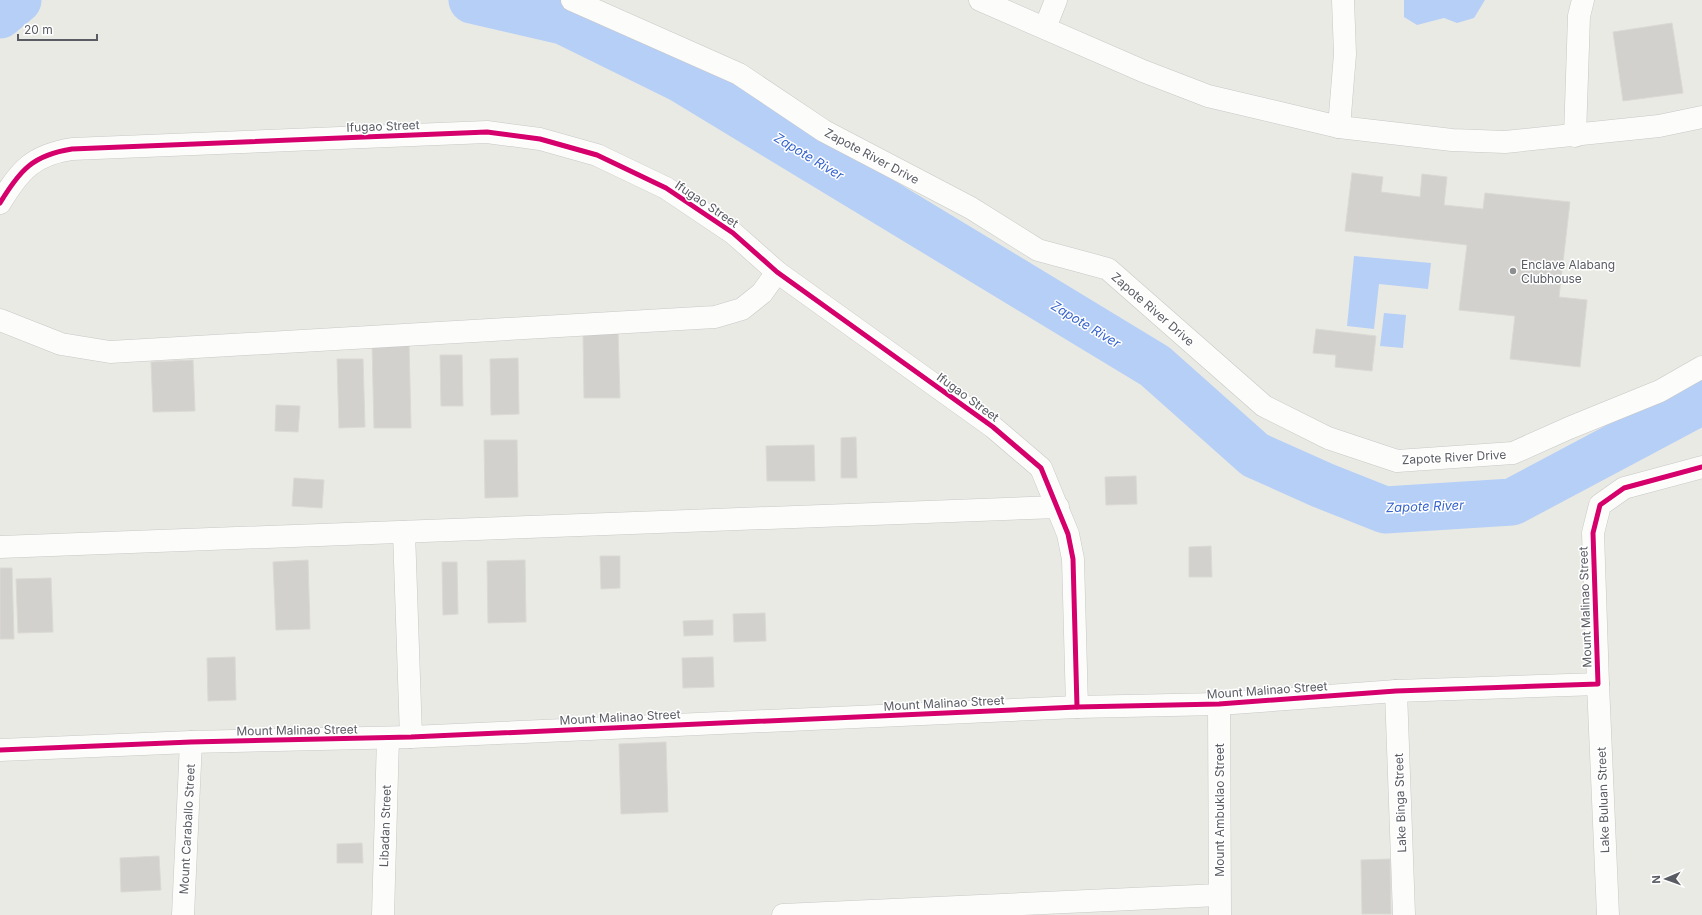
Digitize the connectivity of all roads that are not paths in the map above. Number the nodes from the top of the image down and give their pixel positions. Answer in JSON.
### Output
{"nodes":[{"id":1,"x":572,"y":0,"type":"edge"},
{"id":2,"x":980,"y":0,"type":"edge"},
{"id":3,"x":1056,"y":0,"type":"edge"},
{"id":4,"x":1343,"y":0,"type":"edge"},
{"id":5,"x":1583,"y":0,"type":"edge"},
{"id":6,"x":1045,"y":28,"type":"junction"},
{"id":7,"x":1702,"y":117,"type":"edge"},
{"id":8,"x":1339,"y":127,"type":"junction"},
{"id":9,"x":1575,"y":136,"type":"junction"},
{"id":10,"x":0,"y":203,"type":"edge"},
{"id":11,"x":777,"y":272,"type":"junction"},
{"id":12,"x":0,"y":320,"type":"edge"},
{"id":13,"x":1702,"y":368,"type":"edge"},
{"id":14,"x":1702,"y":467,"type":"edge"},
{"id":15,"x":1058,"y":508,"type":"junction"},
{"id":16,"x":404,"y":532,"type":"junction"},
{"id":17,"x":0,"y":547,"type":"edge"},
{"id":18,"x":1598,"y":684,"type":"junction"},
{"id":19,"x":1396,"y":692,"type":"junction"},
{"id":20,"x":1219,"y":704,"type":"junction"},
{"id":21,"x":1077,"y":707,"type":"junction"},
{"id":22,"x":411,"y":737,"type":"junction"},
{"id":23,"x":388,"y":738,"type":"junction"},
{"id":24,"x":191,"y":742,"type":"junction"},
{"id":25,"x":0,"y":750,"type":"edge"},
{"id":26,"x":1219,"y":905,"type":"edge"},
{"id":27,"x":183,"y":915,"type":"edge"},
{"id":28,"x":383,"y":915,"type":"edge"},
{"id":29,"x":783,"y":915,"type":"edge"},
{"id":30,"x":1404,"y":915,"type":"edge"},
{"id":31,"x":1608,"y":915,"type":"edge"}],
"edges":[{"from":1,"to":13,"type":"street","name":"Zapote River Drive"},
{"from":2,"to":6,"type":"street"},
{"from":3,"to":6,"type":"street"},
{"from":4,"to":8,"type":"street"},
{"from":5,"to":9,"type":"street"},
{"from":6,"to":8,"type":"street"},
{"from":7,"to":9,"type":"street"},
{"from":8,"to":9,"type":"street"},
{"from":10,"to":11,"type":"street","name":"Ifugao Street"},
{"from":11,"to":12,"type":"street"},
{"from":11,"to":15,"type":"street","name":"Ifugao Street"},
{"from":14,"to":18,"type":"street","name":"Mount Malinao Street"},
{"from":15,"to":16,"type":"street"},
{"from":15,"to":21,"type":"street","name":"Ifugao Street"},
{"from":16,"to":17,"type":"street"},
{"from":16,"to":22,"type":"street"},
{"from":18,"to":19,"type":"street","name":"Mount Malinao Street"},
{"from":18,"to":31,"type":"street","name":"Lake Buluan Street"},
{"from":19,"to":20,"type":"street","name":"Mount Malinao Street"},
{"from":19,"to":30,"type":"street","name":"Lake Binga Street"},
{"from":20,"to":21,"type":"street","name":"Mount Malinao Street"},
{"from":20,"to":26,"type":"street","name":"Mount Ambuklao Street"},
{"from":21,"to":22,"type":"street","name":"Mount Malinao Street"},
{"from":22,"to":23,"type":"street","name":"Mount Malinao Street"},
{"from":23,"to":24,"type":"street","name":"Mount Malinao Street"},
{"from":23,"to":28,"type":"street","name":"Libadan Street"},
{"from":24,"to":25,"type":"street","name":"Mount Malinao Street"},
{"from":24,"to":27,"type":"street","name":"Mount Caraballo Street"},
{"from":26,"to":29,"type":"street"}]}
